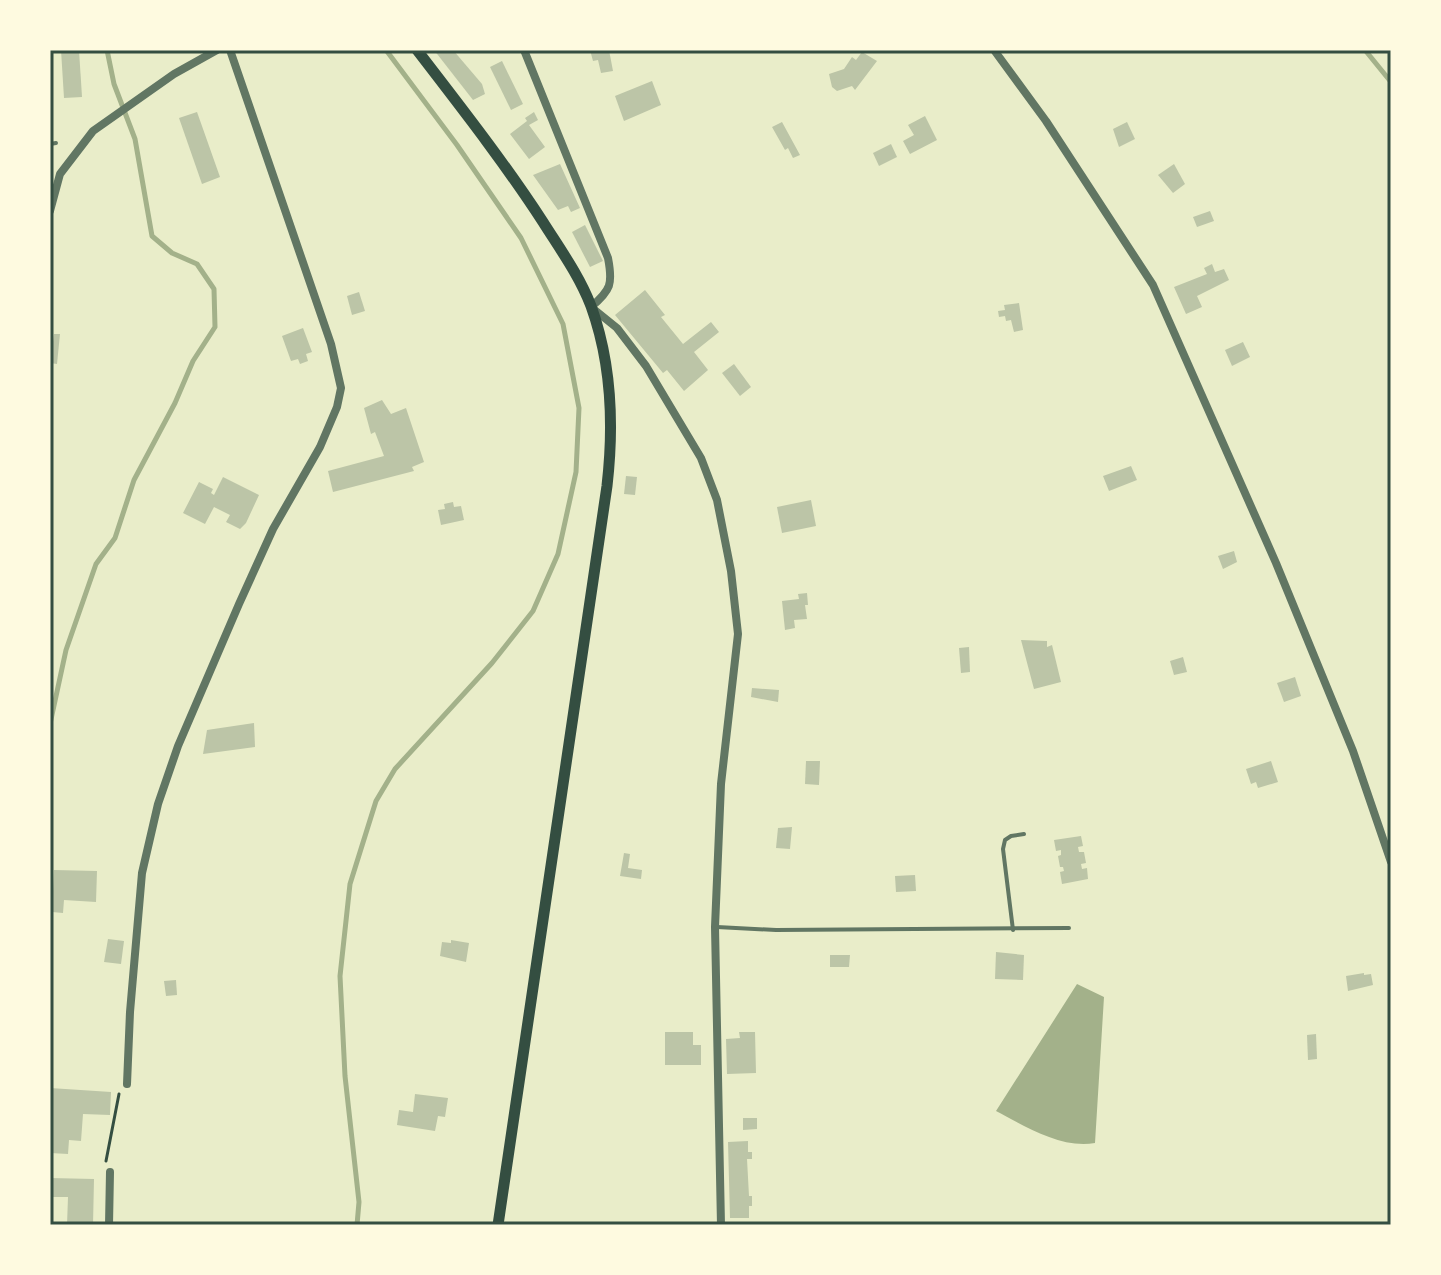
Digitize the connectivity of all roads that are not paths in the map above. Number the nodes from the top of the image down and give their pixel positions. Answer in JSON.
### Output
{"nodes":[{"id":1,"x":217,"y":50,"type":"edge"},
{"id":2,"x":230,"y":50,"type":"edge"},
{"id":3,"x":417,"y":50,"type":"edge"},
{"id":4,"x":524,"y":50,"type":"edge"},
{"id":5,"x":994,"y":50,"type":"edge"},
{"id":6,"x":50,"y":211,"type":"edge"},
{"id":7,"x":591,"y":307,"type":"junction"},
{"id":8,"x":1024,"y":834,"type":"dead end"},
{"id":9,"x":1391,"y":862,"type":"edge"},
{"id":10,"x":715,"y":927,"type":"junction"},
{"id":11,"x":1069,"y":928,"type":"dead end"},
{"id":12,"x":1013,"y":930,"type":"junction"},
{"id":13,"x":127,"y":1084,"type":"road end"},
{"id":14,"x":110,"y":1172,"type":"road end"},
{"id":15,"x":109,"y":1225,"type":"edge"},
{"id":16,"x":498,"y":1225,"type":"edge"},
{"id":17,"x":721,"y":1225,"type":"edge"}],
"edges":[{"from":1,"to":6,"type":"street"},
{"from":2,"to":13,"type":"street"},
{"from":3,"to":7,"type":"main road"},
{"from":4,"to":7,"type":"street"},
{"from":5,"to":9,"type":"street"},
{"from":7,"to":10,"type":"street"},
{"from":7,"to":16,"type":"main road"},
{"from":8,"to":12,"type":"lane"},
{"from":10,"to":12,"type":"lane"},
{"from":10,"to":17,"type":"street"},
{"from":11,"to":12,"type":"lane"},
{"from":14,"to":15,"type":"street"}]}
